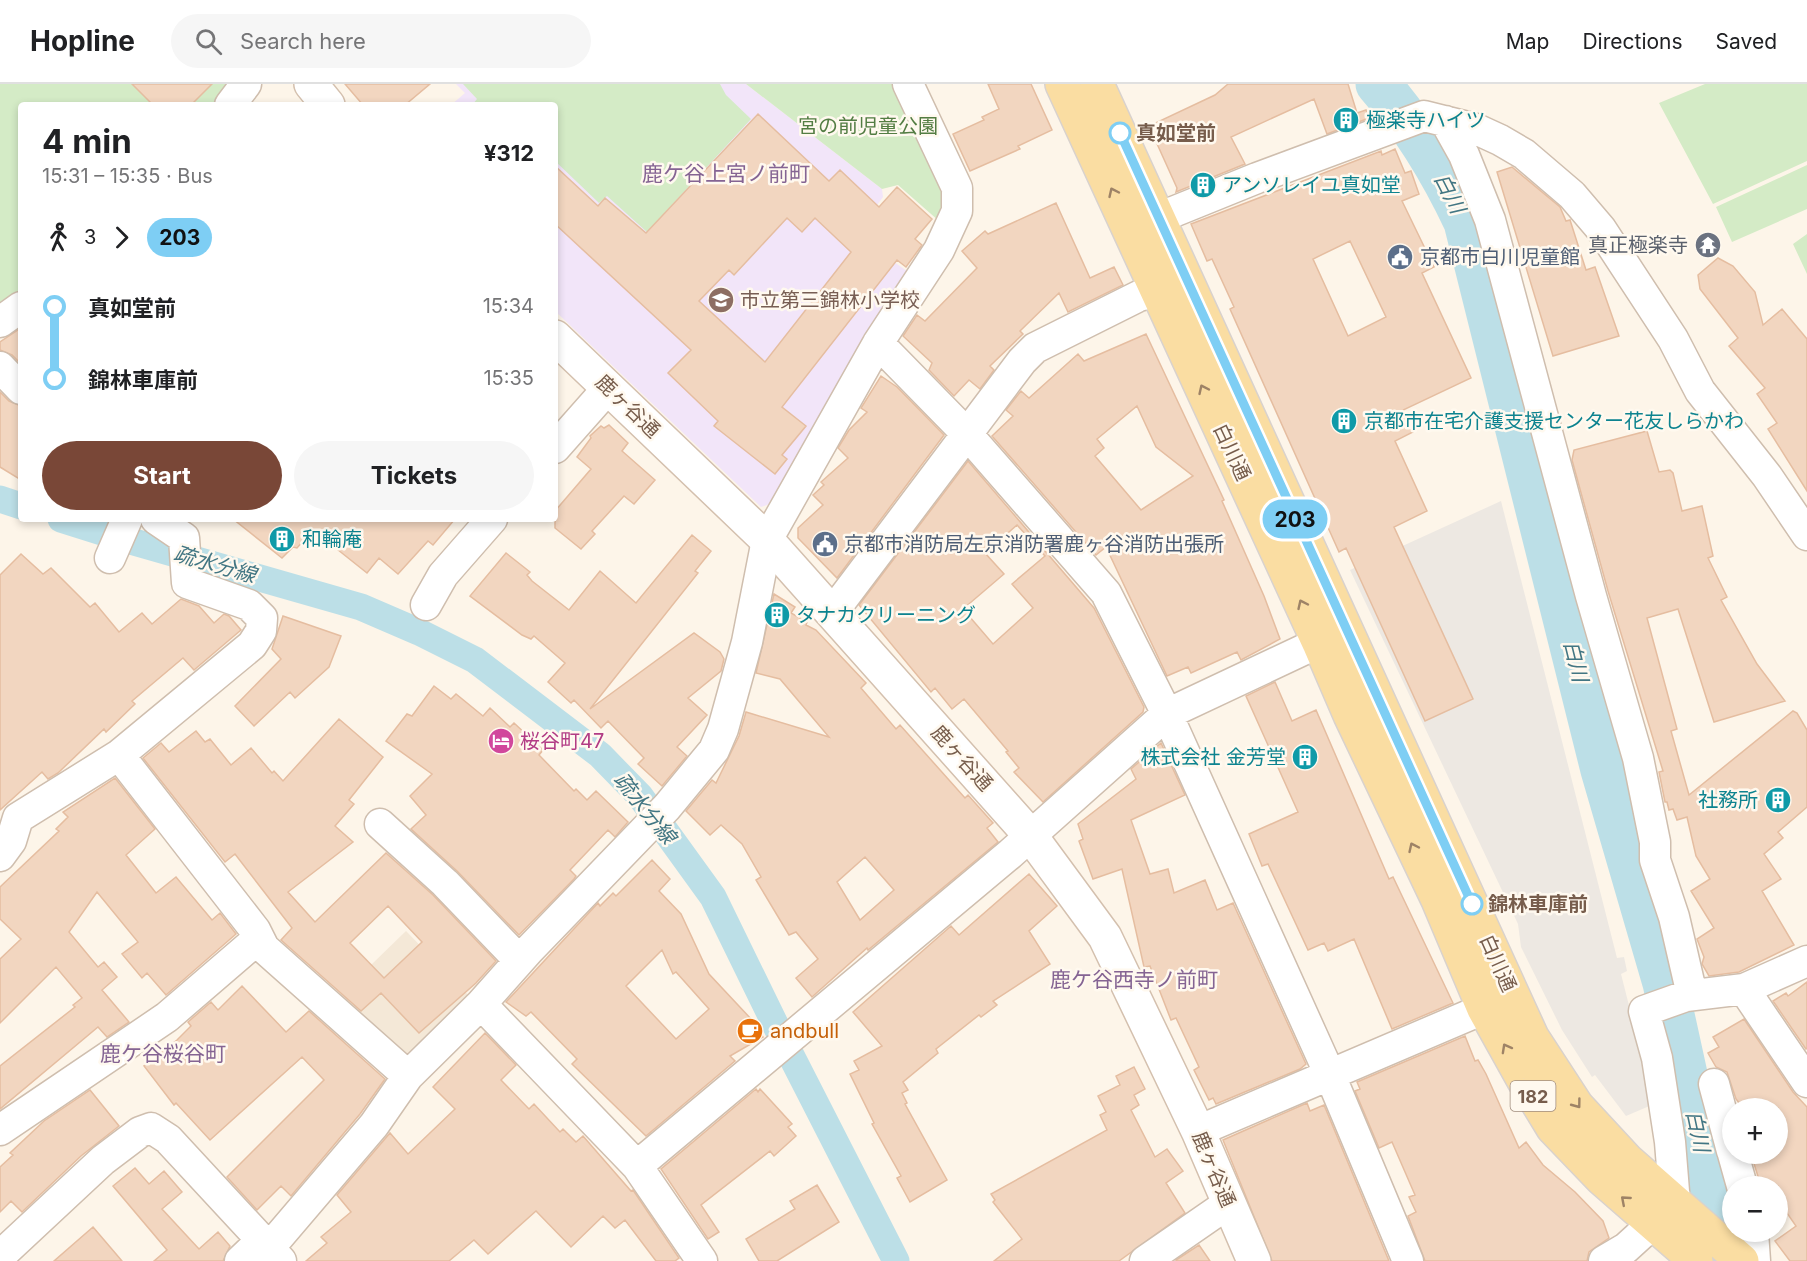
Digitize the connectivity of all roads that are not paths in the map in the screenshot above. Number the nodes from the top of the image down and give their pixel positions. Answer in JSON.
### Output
{"nodes":[{"id":1,"x":246,"y":84,"type":"edge"},
{"id":2,"x":311,"y":84,"type":"edge"},
{"id":3,"x":908,"y":84,"type":"edge"},
{"id":4,"x":1062,"y":84,"type":"edge"},
{"id":5,"x":1097,"y":84,"type":"edge"},
{"id":6,"x":232,"y":102,"type":"edge"},
{"id":7,"x":326,"y":102,"type":"edge"},
{"id":8,"x":1423,"y":121,"type":"junction"},
{"id":9,"x":1144,"y":224,"type":"junction"},
{"id":10,"x":1158,"y":291,"type":"junction"},
{"id":11,"x":18,"y":309,"type":"edge"},
{"id":12,"x":0,"y":322,"type":"edge"},
{"id":13,"x":558,"y":340,"type":"edge"},
{"id":14,"x":878,"y":343,"type":"junction"},
{"id":15,"x":0,"y":367,"type":"edge"},
{"id":16,"x":18,"y":386,"type":"edge"},
{"id":17,"x":609,"y":387,"type":"junction"},
{"id":18,"x":967,"y":434,"type":"junction"},
{"id":19,"x":558,"y":445,"type":"edge"},
{"id":20,"x":160,"y":522,"type":"edge"},
{"id":21,"x":489,"y":522,"type":"edge"},
{"id":22,"x":1807,"y":535,"type":"edge"},
{"id":23,"x":767,"y":540,"type":"junction"},
{"id":24,"x":426,"y":604,"type":"dead end"},
{"id":25,"x":832,"y":613,"type":"junction"},
{"id":26,"x":1332,"y":636,"type":"junction"},
{"id":27,"x":1167,"y":714,"type":"junction"},
{"id":28,"x":119,"y":755,"type":"junction"},
{"id":29,"x":380,"y":824,"type":"dead end"},
{"id":30,"x":1030,"y":835,"type":"junction"},
{"id":31,"x":0,"y":856,"type":"edge"},
{"id":32,"x":259,"y":938,"type":"junction"},
{"id":33,"x":519,"y":960,"type":"junction"},
{"id":34,"x":1807,"y":961,"type":"edge"},
{"id":35,"x":1744,"y":989,"type":"junction"},
{"id":36,"x":1689,"y":996,"type":"junction"},
{"id":37,"x":1499,"y":1003,"type":"junction"},
{"id":38,"x":481,"y":1004,"type":"junction"},
{"id":39,"x":1330,"y":1075,"type":"junction"},
{"id":40,"x":408,"y":1076,"type":"junction"},
{"id":41,"x":1807,"y":1082,"type":"edge"},
{"id":42,"x":1714,"y":1084,"type":"dead end"},
{"id":43,"x":1722,"y":1113,"type":"edge"},
{"id":44,"x":0,"y":1130,"type":"edge"},
{"id":45,"x":1198,"y":1131,"type":"junction"},
{"id":46,"x":637,"y":1166,"type":"junction"},
{"id":47,"x":1229,"y":1203,"type":"junction"},
{"id":48,"x":1690,"y":1240,"type":"edge"},
{"id":49,"x":1754,"y":1242,"type":"edge"},
{"id":50,"x":271,"y":1249,"type":"edge"},
{"id":51,"x":0,"y":1256,"type":"edge"},
{"id":52,"x":240,"y":1261,"type":"edge"},
{"id":53,"x":702,"y":1261,"type":"edge"},
{"id":54,"x":1145,"y":1261,"type":"edge"},
{"id":55,"x":1254,"y":1261,"type":"edge"},
{"id":56,"x":1408,"y":1261,"type":"edge"},
{"id":57,"x":1605,"y":1261,"type":"edge"},
{"id":58,"x":1755,"y":1261,"type":"edge"}],
"edges":[{"from":1,"to":6,"type":"street"},
{"from":2,"to":7,"type":"street"},
{"from":3,"to":14,"type":"street"},
{"from":9,"to":4,"type":"main road","name":"白川通","number":"182","one_way":true},
{"from":5,"to":9,"type":"main road","name":"白川通","number":"182"},
{"from":8,"to":9,"type":"street"},
{"from":8,"to":22,"type":"street"},
{"from":8,"to":36,"type":"street"},
{"from":9,"to":10,"type":"main road","name":"白川通","number":"182"},
{"from":9,"to":26,"type":"main road","name":"白川通","number":"182"},
{"from":10,"to":18,"type":"street"},
{"from":26,"to":10,"type":"main road","name":"白川通","number":"182","one_way":true},
{"from":11,"to":12,"type":"street"},
{"from":13,"to":17,"type":"street","name":"鹿ヶ谷通"},
{"from":14,"to":18,"type":"street"},
{"from":14,"to":23,"type":"street"},
{"from":15,"to":16,"type":"street"},
{"from":17,"to":19,"type":"street"},
{"from":17,"to":23,"type":"street","name":"鹿ヶ谷通"},
{"from":18,"to":25,"type":"street"},
{"from":18,"to":27,"type":"street"},
{"from":20,"to":28,"type":"street"},
{"from":21,"to":24,"type":"street"},
{"from":23,"to":25,"type":"street","name":"鹿ヶ谷通"},
{"from":23,"to":33,"type":"street"},
{"from":25,"to":30,"type":"street","name":"鹿ヶ谷通"},
{"from":26,"to":27,"type":"street"},
{"from":26,"to":37,"type":"main road","name":"白川通","number":"182"},
{"from":27,"to":30,"type":"street"},
{"from":27,"to":39,"type":"street"},
{"from":28,"to":31,"type":"street"},
{"from":28,"to":32,"type":"street"},
{"from":29,"to":33,"type":"street"},
{"from":30,"to":45,"type":"street","name":"鹿ヶ谷通"},
{"from":30,"to":46,"type":"street"},
{"from":32,"to":40,"type":"street"},
{"from":32,"to":44,"type":"street"},
{"from":33,"to":38,"type":"street"},
{"from":34,"to":35,"type":"street"},
{"from":35,"to":36,"type":"street"},
{"from":35,"to":41,"type":"street"},
{"from":36,"to":48,"type":"street"},
{"from":37,"to":39,"type":"street"},
{"from":37,"to":48,"type":"main road","name":"白川通","number":"182"},
{"from":38,"to":40,"type":"street"},
{"from":38,"to":46,"type":"street"},
{"from":39,"to":45,"type":"street"},
{"from":39,"to":56,"type":"street"},
{"from":40,"to":50,"type":"street"},
{"from":42,"to":43,"type":"street"},
{"from":45,"to":47,"type":"street","name":"鹿ヶ谷通"},
{"from":46,"to":53,"type":"street"},
{"from":47,"to":54,"type":"street"},
{"from":47,"to":55,"type":"street","name":"鹿ヶ谷通"},
{"from":48,"to":57,"type":"street"},
{"from":49,"to":58,"type":"street"},
{"from":50,"to":51,"type":"street"},
{"from":50,"to":52,"type":"street"}]}
